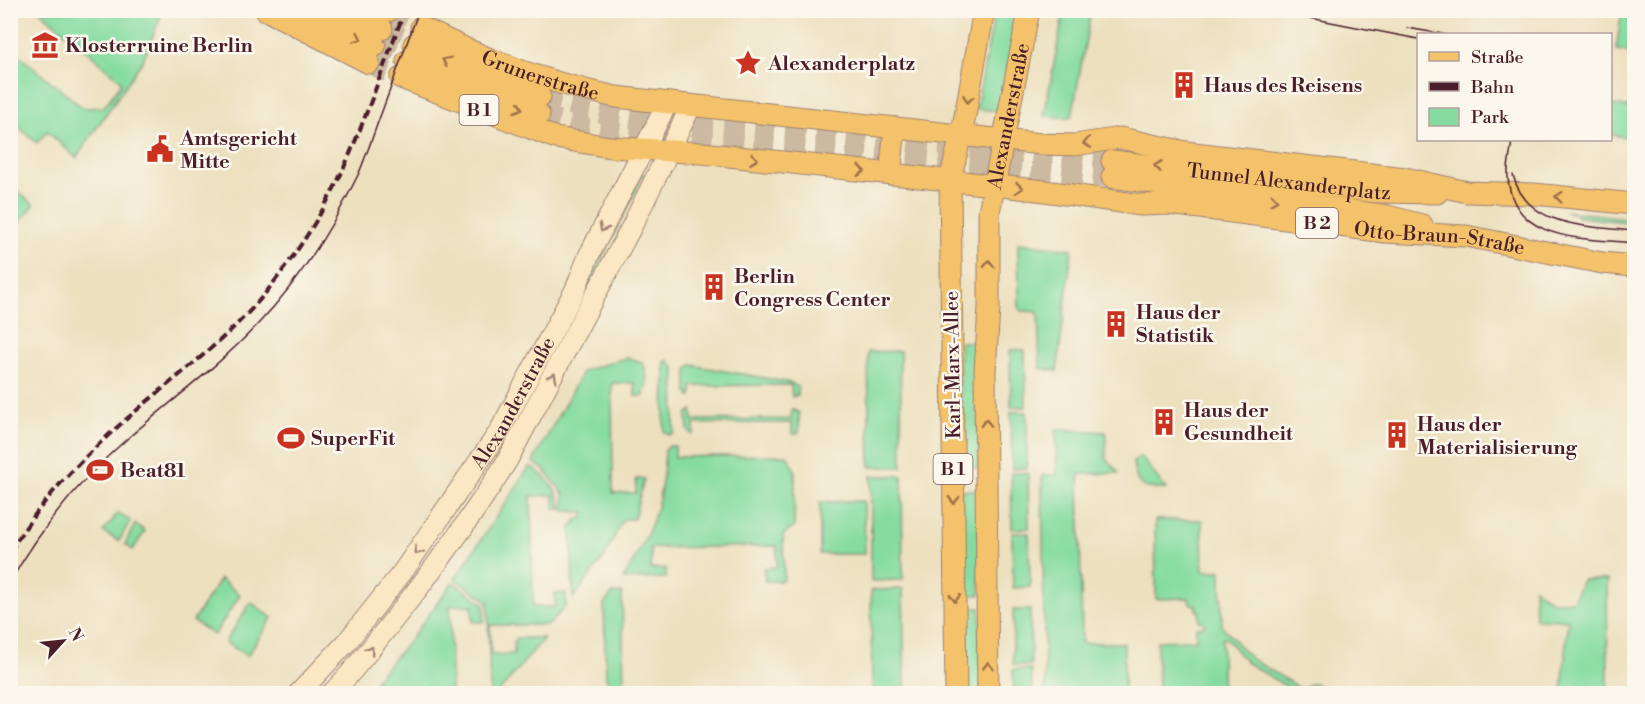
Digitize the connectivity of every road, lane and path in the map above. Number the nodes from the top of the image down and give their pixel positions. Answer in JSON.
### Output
{"nodes":[{"id":1,"x":266,"y":10,"type":"edge"},
{"id":2,"x":303,"y":10,"type":"edge"},
{"id":3,"x":344,"y":10,"type":"edge"},
{"id":4,"x":984,"y":10,"type":"edge"},
{"id":5,"x":1029,"y":10,"type":"edge"},
{"id":6,"x":380,"y":32,"type":"edge"},
{"id":7,"x":411,"y":53,"type":"junction"},
{"id":8,"x":667,"y":104,"type":"junction"},
{"id":9,"x":539,"y":106,"type":"tunnel mouth"},
{"id":10,"x":691,"y":106,"type":"junction"},
{"id":11,"x":895,"y":128,"type":"junction"},
{"id":12,"x":961,"y":135,"type":"junction"},
{"id":13,"x":1002,"y":140,"type":"junction"},
{"id":14,"x":644,"y":149,"type":"junction"},
{"id":15,"x":670,"y":151,"type":"junction"},
{"id":16,"x":890,"y":174,"type":"junction"},
{"id":17,"x":950,"y":180,"type":"junction"},
{"id":18,"x":993,"y":185,"type":"junction"},
{"id":19,"x":1467,"y":192,"type":"junction"},
{"id":20,"x":1635,"y":204,"type":"edge"},
{"id":21,"x":1466,"y":236,"type":"junction"},
{"id":22,"x":1635,"y":266,"type":"edge"},
{"id":23,"x":298,"y":693,"type":"edge"},
{"id":24,"x":331,"y":693,"type":"edge"},
{"id":25,"x":956,"y":693,"type":"edge"},
{"id":26,"x":988,"y":693,"type":"edge"}],
"edges":[{"from":1,"to":6,"type":"main road"},
{"from":2,"to":6,"type":"main road","one_way":true},
{"from":3,"to":6,"type":"main road"},
{"from":4,"to":12,"type":"main road","name":"Alexanderstraße","one_way":true},
{"from":5,"to":13,"type":"main road","name":"Alexanderstraße"},
{"from":7,"to":8,"type":"main road","name":"Grunerstraße"},
{"from":7,"to":9,"type":"main road"},
{"from":7,"to":14,"type":"main road","number":"B 1","one_way":true},
{"from":8,"to":10,"type":"main road","name":"Alexanderstraße"},
{"from":8,"to":14,"type":"main road","name":"Alexanderstraße"},
{"from":10,"to":11,"type":"main road","name":"Alexanderstraße"},
{"from":10,"to":15,"type":"main road","name":"Alexanderstraße"},
{"from":11,"to":12,"type":"main road","name":"Alexanderstraße"},
{"from":11,"to":16,"type":"main road"},
{"from":12,"to":13,"type":"main road"},
{"from":12,"to":17,"type":"main road","name":"Karl-Marx-Allee"},
{"from":13,"to":18,"type":"main road","name":"Alexanderstraße","number":"B 1"},
{"from":19,"to":13,"type":"main road","one_way":true},
{"from":14,"to":15,"type":"main road","number":"B 1"},
{"from":14,"to":23,"type":"main road","name":"Alexanderstraße","one_way":true},
{"from":15,"to":16,"type":"main road","name":"Alexanderstraße","number":"B 1","one_way":true},
{"from":24,"to":15,"type":"main road","name":"Alexanderstraße","one_way":true},
{"from":16,"to":17,"type":"main road","name":"Alexanderstraße","number":"B 1"},
{"from":17,"to":18,"type":"main road","name":"Alexanderstraße","number":"B 2"},
{"from":17,"to":25,"type":"main road","name":"Karl-Marx-Allee","number":"B 1","one_way":true},
{"from":18,"to":21,"type":"main road","name":"Otto-Braun-Straße","number":"B 2","one_way":true},
{"from":26,"to":18,"type":"main road","name":"Karl-Marx-Allee","number":"B 1","one_way":true},
{"from":20,"to":19,"type":"main road","one_way":true},
{"from":19,"to":21,"type":"main road","name":"Tunnel Alexanderplatz","one_way":true},
{"from":21,"to":22,"type":"main road","name":"Otto-Braun-Straße","number":"B 2"}]}
